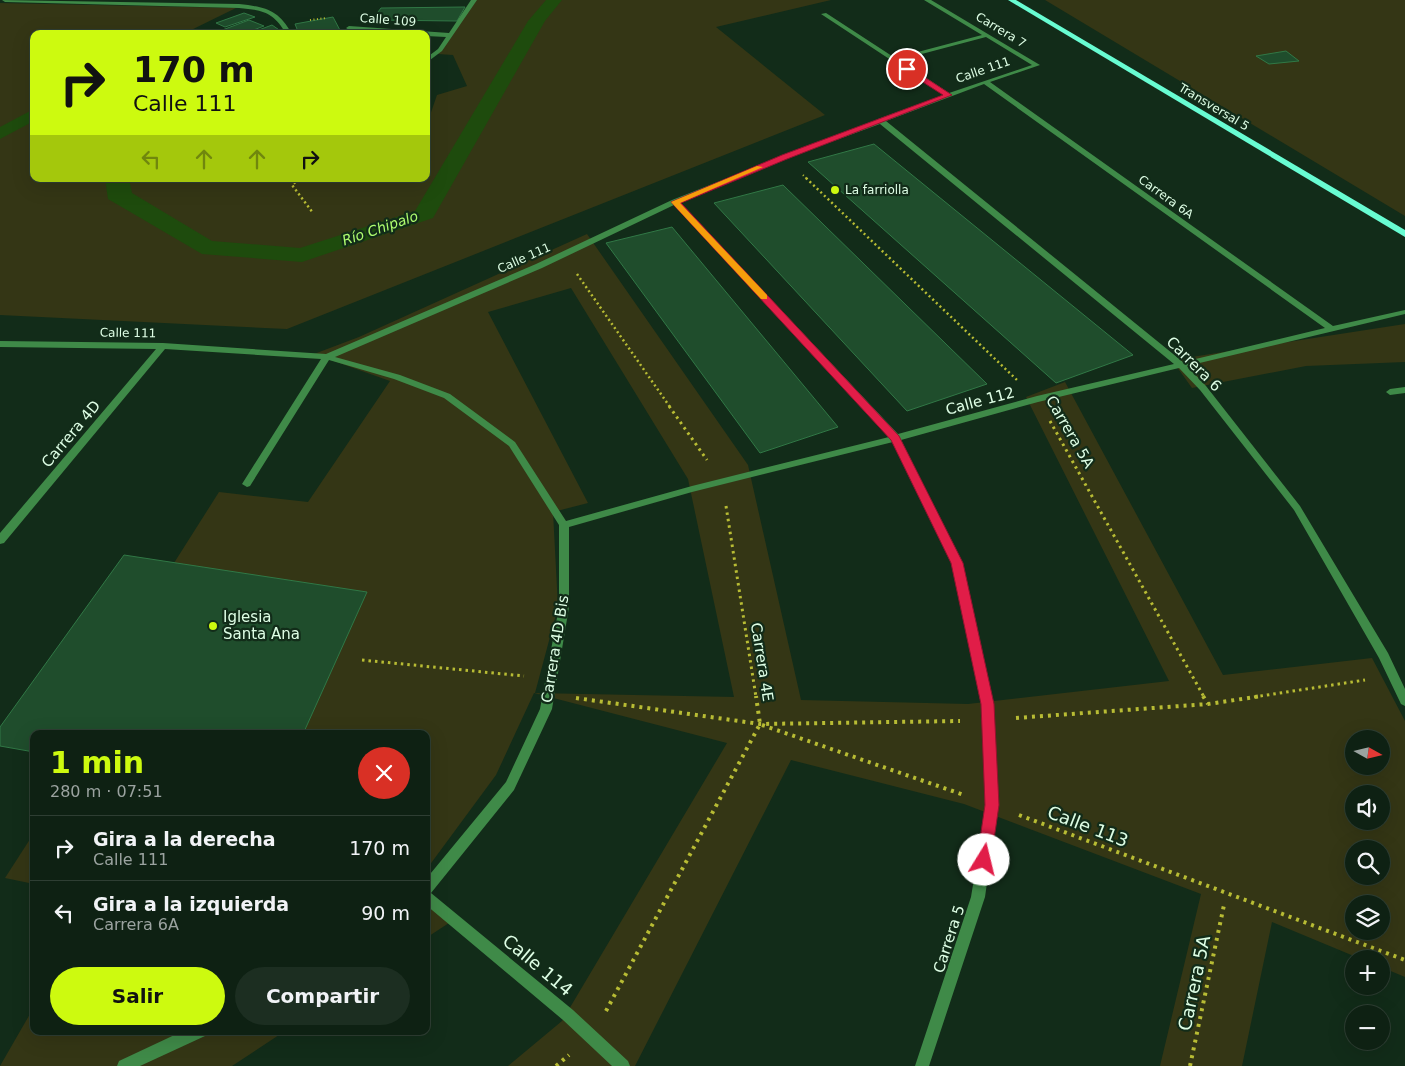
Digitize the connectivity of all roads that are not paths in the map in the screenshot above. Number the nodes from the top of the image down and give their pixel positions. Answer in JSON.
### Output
{"nodes":[{"id":1,"x":5,"y":0,"type":"edge"},
{"id":2,"x":474,"y":0,"type":"edge"},
{"id":3,"x":927,"y":0,"type":"edge"},
{"id":4,"x":1011,"y":0,"type":"edge"},
{"id":5,"x":824,"y":14,"type":"dead end"},
{"id":6,"x":349,"y":28,"type":"dead end"},
{"id":7,"x":287,"y":30,"type":"edge"},
{"id":8,"x":375,"y":30,"type":"edge"},
{"id":9,"x":430,"y":34,"type":"edge"},
{"id":10,"x":988,"y":35,"type":"junction"},
{"id":11,"x":450,"y":36,"type":"junction"},
{"id":12,"x":430,"y":59,"type":"edge"},
{"id":13,"x":893,"y":60,"type":"junction"},
{"id":14,"x":1038,"y":65,"type":"joint"},
{"id":15,"x":986,"y":82,"type":"junction"},
{"id":16,"x":948,"y":95,"type":"junction"},
{"id":17,"x":880,"y":120,"type":"junction"},
{"id":18,"x":675,"y":202,"type":"junction"},
{"id":19,"x":1405,"y":234,"type":"edge"},
{"id":20,"x":1405,"y":312,"type":"edge"},
{"id":21,"x":1333,"y":330,"type":"junction"},
{"id":22,"x":0,"y":344,"type":"edge"},
{"id":23,"x":163,"y":346,"type":"junction"},
{"id":24,"x":327,"y":357,"type":"junction"},
{"id":25,"x":1181,"y":365,"type":"junction"},
{"id":26,"x":1405,"y":390,"type":"edge"},
{"id":27,"x":1390,"y":392,"type":"dead end"},
{"id":28,"x":896,"y":438,"type":"junction"},
{"id":29,"x":247,"y":484,"type":"dead end"},
{"id":30,"x":564,"y":525,"type":"junction"},
{"id":31,"x":0,"y":540,"type":"edge"},
{"id":32,"x":1405,"y":701,"type":"edge"},
{"id":33,"x":430,"y":884,"type":"edge"},
{"id":34,"x":430,"y":900,"type":"edge"},
{"id":35,"x":191,"y":1035,"type":"edge"},
{"id":36,"x":124,"y":1066,"type":"edge"},
{"id":37,"x":623,"y":1066,"type":"edge"},
{"id":38,"x":922,"y":1066,"type":"edge"}],
"edges":[{"from":1,"to":7,"type":"street"},
{"from":2,"to":11,"type":"street"},
{"from":3,"to":10,"type":"street","name":"Carrera 7"},
{"from":4,"to":19,"type":"main road","name":"Transversal 5"},
{"from":5,"to":13,"type":"street"},
{"from":6,"to":8,"type":"street","name":"Calle 109"},
{"from":9,"to":11,"type":"street","name":"Calle 109"},
{"from":10,"to":13,"type":"street"},
{"from":10,"to":14,"type":"street","name":"Carrera 7"},
{"from":11,"to":12,"type":"street"},
{"from":13,"to":16,"type":"street"},
{"from":14,"to":15,"type":"street","name":"Calle 111"},
{"from":15,"to":16,"type":"street","name":"Calle 111"},
{"from":15,"to":21,"type":"street","name":"Carrera 6A"},
{"from":16,"to":17,"type":"street","name":"Calle 111"},
{"from":17,"to":18,"type":"street","name":"Calle 111"},
{"from":17,"to":25,"type":"street","name":"Carrera 6"},
{"from":18,"to":24,"type":"street","name":"Calle 111"},
{"from":18,"to":28,"type":"street","name":"Carrera 5"},
{"from":20,"to":21,"type":"street","name":"Calle 112"},
{"from":21,"to":25,"type":"street","name":"Calle 112"},
{"from":22,"to":23,"type":"street","name":"Calle 111"},
{"from":23,"to":24,"type":"street","name":"Calle 111"},
{"from":23,"to":31,"type":"street","name":"Carrera 4D"},
{"from":24,"to":29,"type":"street"},
{"from":24,"to":30,"type":"street"},
{"from":25,"to":28,"type":"street","name":"Calle 112"},
{"from":25,"to":32,"type":"street","name":"Carrera 6"},
{"from":26,"to":27,"type":"street"},
{"from":28,"to":30,"type":"street","name":"Calle 112"},
{"from":28,"to":38,"type":"street","name":"Carrera 5"},
{"from":30,"to":33,"type":"street","name":"Carrera 4D Bis"},
{"from":34,"to":37,"type":"street","name":"Calle 114"},
{"from":35,"to":36,"type":"street"}]}
